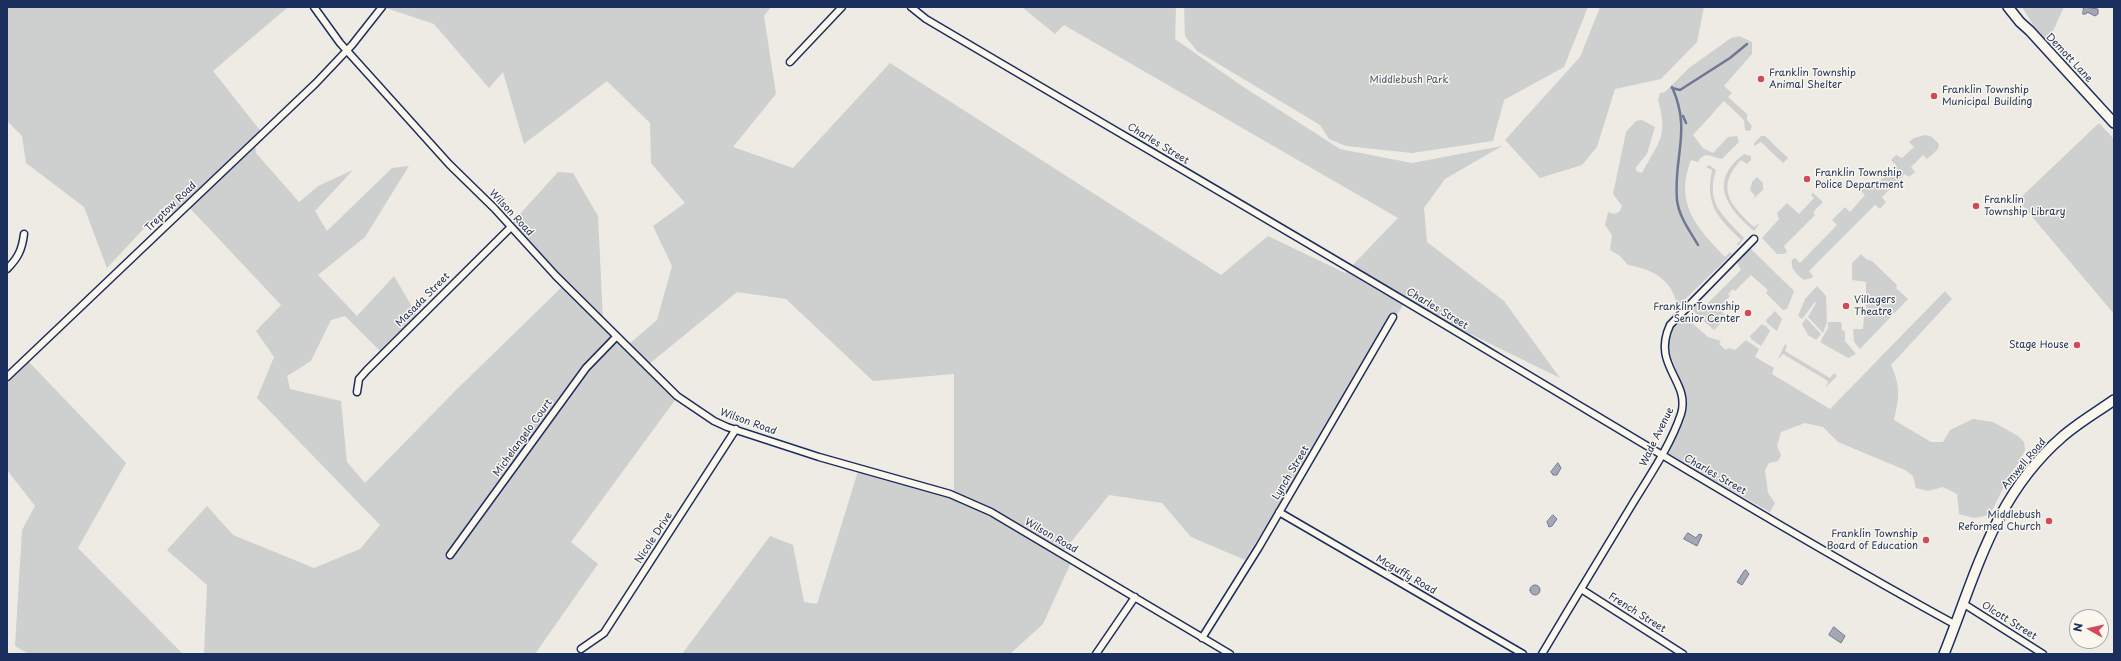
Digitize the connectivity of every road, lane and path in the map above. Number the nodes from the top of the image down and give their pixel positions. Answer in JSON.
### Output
{"nodes":[{"id":1,"x":314,"y":7,"type":"edge"},
{"id":2,"x":382,"y":7,"type":"edge"},
{"id":3,"x":842,"y":7,"type":"edge"},
{"id":4,"x":911,"y":7,"type":"edge"},
{"id":5,"x":2008,"y":7,"type":"edge"},
{"id":6,"x":347,"y":50,"type":"junction"},
{"id":7,"x":790,"y":62,"type":"dead end"},
{"id":8,"x":2114,"y":123,"type":"edge"},
{"id":9,"x":511,"y":227,"type":"junction"},
{"id":10,"x":24,"y":234,"type":"dead end"},
{"id":11,"x":1754,"y":239,"type":"dead end"},
{"id":12,"x":7,"y":268,"type":"edge"},
{"id":13,"x":1393,"y":317,"type":"dead end"},
{"id":14,"x":616,"y":337,"type":"junction"},
{"id":15,"x":7,"y":377,"type":"edge"},
{"id":16,"x":357,"y":392,"type":"dead end"},
{"id":17,"x":2113,"y":402,"type":"edge"},
{"id":18,"x":736,"y":429,"type":"junction"},
{"id":19,"x":1662,"y":455,"type":"junction"},
{"id":20,"x":1279,"y":512,"type":"junction"},
{"id":21,"x":450,"y":556,"type":"dead end"},
{"id":22,"x":1581,"y":589,"type":"junction"},
{"id":23,"x":1135,"y":597,"type":"junction"},
{"id":24,"x":1964,"y":604,"type":"junction"},
{"id":25,"x":1956,"y":625,"type":"junction"},
{"id":26,"x":1202,"y":638,"type":"junction"},
{"id":27,"x":581,"y":649,"type":"dead end"},
{"id":28,"x":1096,"y":654,"type":"edge"},
{"id":29,"x":1230,"y":654,"type":"edge"},
{"id":30,"x":1523,"y":654,"type":"edge"},
{"id":31,"x":1542,"y":654,"type":"edge"},
{"id":32,"x":1683,"y":654,"type":"edge"},
{"id":33,"x":1944,"y":654,"type":"edge"},
{"id":34,"x":2043,"y":654,"type":"edge"}],
"edges":[{"from":1,"to":6,"type":"street","name":"Wilson Road"},
{"from":2,"to":6,"type":"street","name":"Treptow Road"},
{"from":3,"to":7,"type":"street"},
{"from":4,"to":19,"type":"street","name":"Charles Street"},
{"from":5,"to":8,"type":"main road","name":"Demott Lane"},
{"from":6,"to":9,"type":"street","name":"Wilson Road"},
{"from":6,"to":15,"type":"street","name":"Treptow Road"},
{"from":9,"to":14,"type":"street","name":"Wilson Road"},
{"from":9,"to":16,"type":"street","name":"Masada Street"},
{"from":10,"to":12,"type":"street"},
{"from":11,"to":19,"type":"street","name":"Wade Avenue"},
{"from":13,"to":20,"type":"street","name":"Lynch Street"},
{"from":14,"to":18,"type":"street","name":"Wilson Road"},
{"from":14,"to":21,"type":"street","name":"Michelangelo Court"},
{"from":17,"to":24,"type":"main road","name":"Amwell Road"},
{"from":18,"to":23,"type":"street","name":"Wilson Road"},
{"from":18,"to":27,"type":"street","name":"Nicole Drive"},
{"from":19,"to":22,"type":"street","name":"Wade Avenue"},
{"from":19,"to":25,"type":"street","name":"Charles Street"},
{"from":20,"to":26,"type":"street","name":"Lynch Street"},
{"from":20,"to":30,"type":"street","name":"Mcguffy Road"},
{"from":22,"to":31,"type":"street","name":"Wade Avenue"},
{"from":22,"to":32,"type":"street","name":"French Street"},
{"from":23,"to":26,"type":"street","name":"Wilson Road"},
{"from":23,"to":28,"type":"street"},
{"from":24,"to":25,"type":"main road","name":"Amwell Road"},
{"from":24,"to":34,"type":"street","name":"Olcott Street"},
{"from":25,"to":33,"type":"main road","name":"Amwell Road"},
{"from":26,"to":29,"type":"street","name":"Wilson Road"}]}
